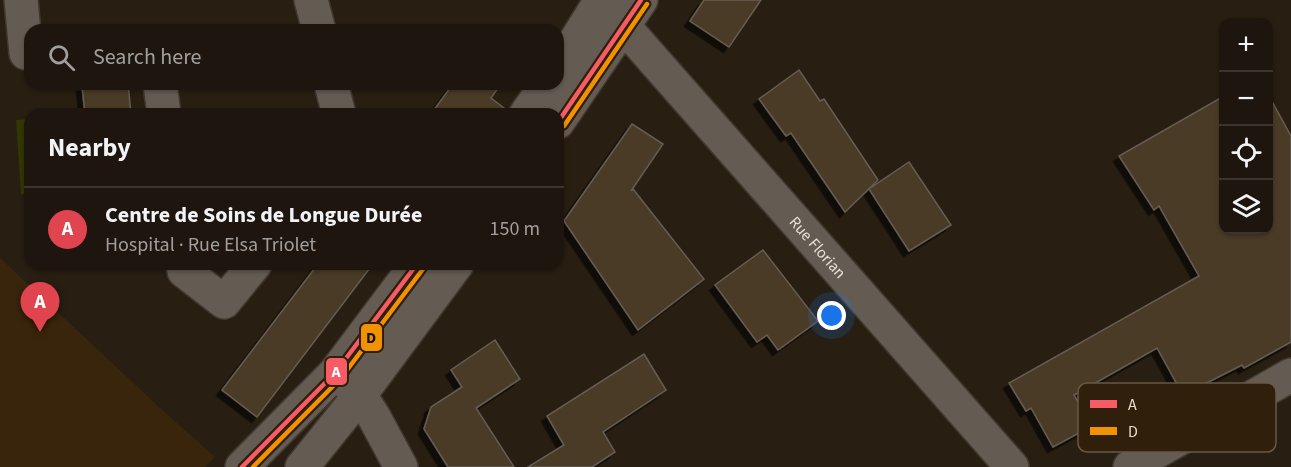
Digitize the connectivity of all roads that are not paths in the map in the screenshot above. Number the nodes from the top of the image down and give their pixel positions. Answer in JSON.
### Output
{"nodes":[{"id":1,"x":21,"y":0,"type":"edge"},
{"id":2,"x":311,"y":0,"type":"edge"},
{"id":3,"x":601,"y":0,"type":"edge"},
{"id":4,"x":632,"y":13,"type":"edge"},
{"id":5,"x":317,"y":24,"type":"edge"},
{"id":6,"x":24,"y":32,"type":"edge"},
{"id":7,"x":564,"y":59,"type":"edge"},
{"id":8,"x":161,"y":90,"type":"edge"},
{"id":9,"x":333,"y":90,"type":"edge"},
{"id":10,"x":543,"y":90,"type":"edge"},
{"id":11,"x":163,"y":108,"type":"edge"},
{"id":12,"x":338,"y":108,"type":"edge"},
{"id":13,"x":530,"y":108,"type":"edge"},
{"id":14,"x":564,"y":113,"type":"edge"},
{"id":15,"x":184,"y":270,"type":"edge"},
{"id":16,"x":250,"y":270,"type":"edge"},
{"id":17,"x":412,"y":270,"type":"edge"},
{"id":18,"x":453,"y":270,"type":"edge"},
{"id":19,"x":1291,"y":375,"type":"edge"},
{"id":20,"x":325,"y":384,"type":"junction"},
{"id":21,"x":1276,"y":384,"type":"edge"},
{"id":22,"x":360,"y":394,"type":"junction"},
{"id":23,"x":1156,"y":452,"type":"edge"},
{"id":24,"x":242,"y":467,"type":"edge"},
{"id":25,"x":268,"y":467,"type":"edge"},
{"id":26,"x":302,"y":467,"type":"edge"},
{"id":27,"x":401,"y":467,"type":"edge"},
{"id":28,"x":1012,"y":467,"type":"edge"},
{"id":29,"x":1130,"y":467,"type":"edge"}],
"edges":[{"from":1,"to":6,"type":"street"},
{"from":2,"to":5,"type":"street"},
{"from":3,"to":4,"type":"street","name":"Rue Florian"},
{"from":3,"to":7,"type":"street"},
{"from":4,"to":14,"type":"street"},
{"from":4,"to":28,"type":"street","name":"Rue Florian"},
{"from":8,"to":11,"type":"street"},
{"from":9,"to":12,"type":"street"},
{"from":10,"to":13,"type":"street"},
{"from":15,"to":16,"type":"street"},
{"from":17,"to":20,"type":"street"},
{"from":18,"to":22,"type":"street"},
{"from":19,"to":21,"type":"street"},
{"from":20,"to":22,"type":"street"},
{"from":20,"to":24,"type":"street"},
{"from":20,"to":25,"type":"street"},
{"from":22,"to":26,"type":"street"},
{"from":22,"to":27,"type":"street"},
{"from":23,"to":29,"type":"street"}]}
